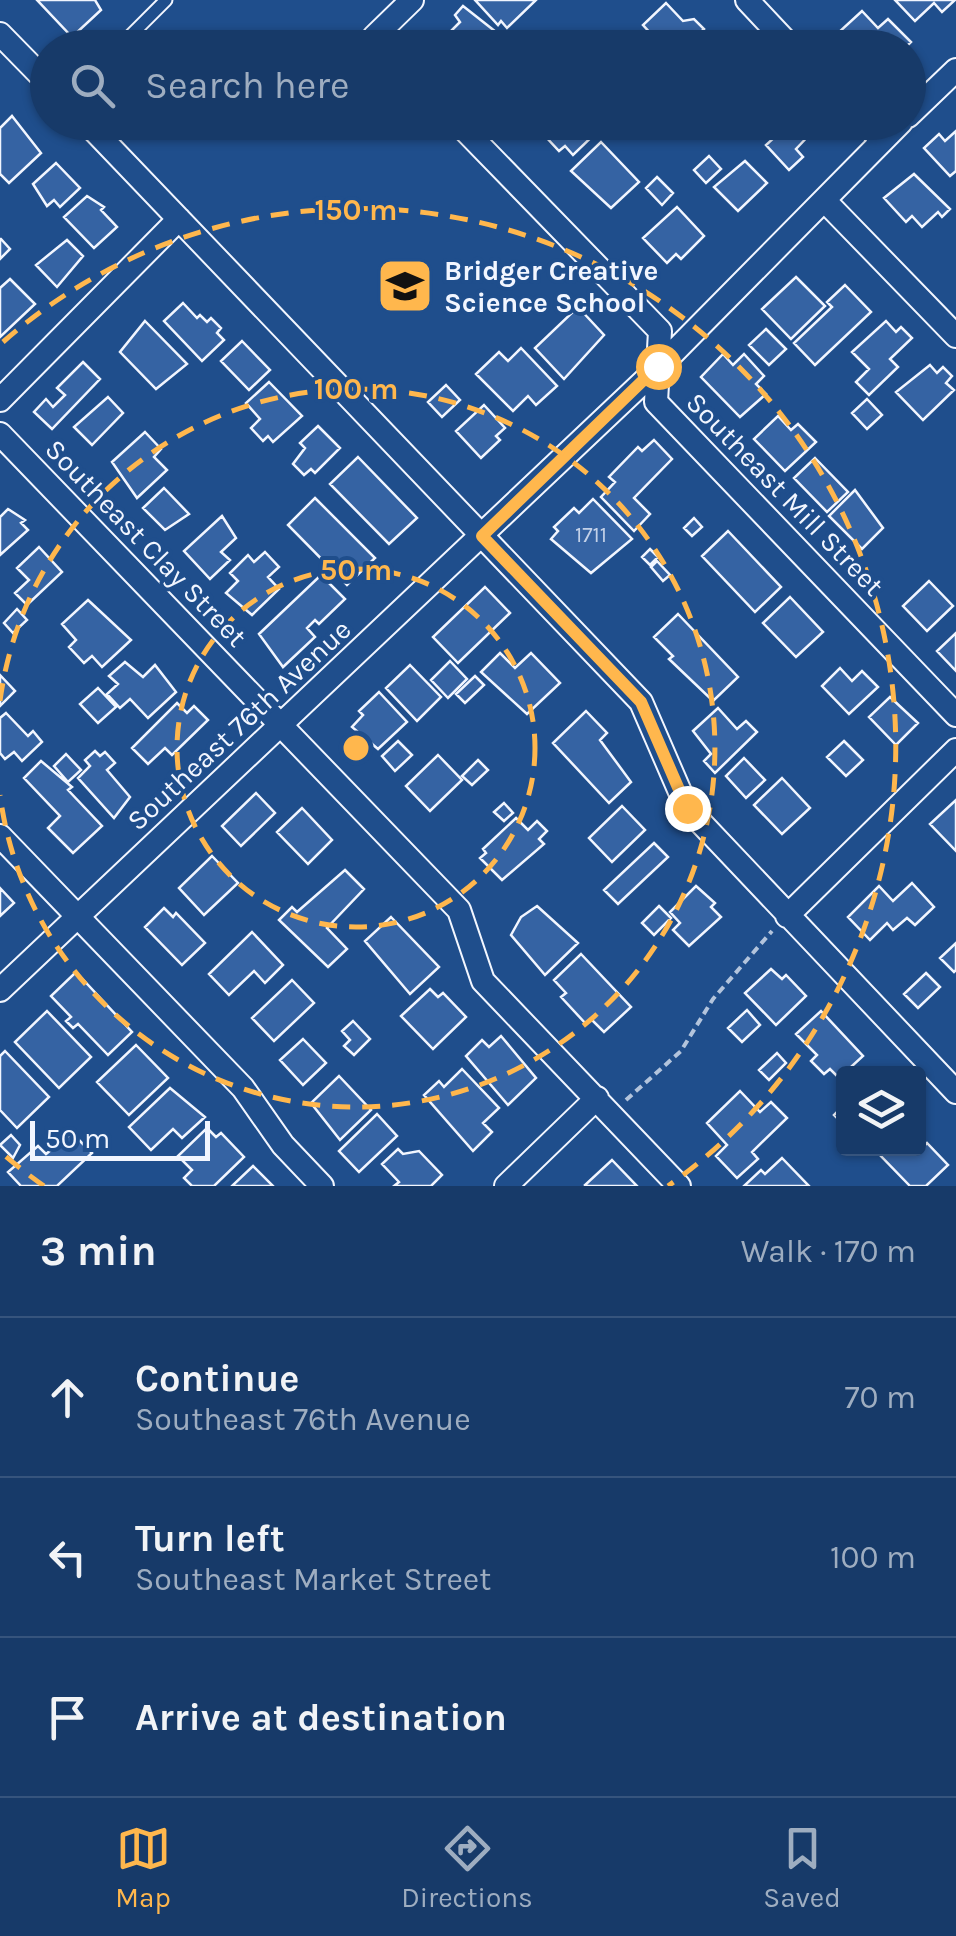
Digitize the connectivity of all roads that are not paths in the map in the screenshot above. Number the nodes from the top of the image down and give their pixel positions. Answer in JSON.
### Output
{"nodes":[{"id":1,"x":166,"y":0,"type":"edge"},
{"id":2,"x":412,"y":0,"type":"edge"},
{"id":3,"x":747,"y":0,"type":"edge"},
{"id":4,"x":136,"y":30,"type":"edge"},
{"id":5,"x":388,"y":30,"type":"edge"},
{"id":6,"x":775,"y":30,"type":"edge"},
{"id":7,"x":0,"y":34,"type":"edge"},
{"id":8,"x":30,"y":65,"type":"edge"},
{"id":9,"x":956,"y":70,"type":"edge"},
{"id":10,"x":926,"y":99,"type":"edge"},
{"id":11,"x":103,"y":140,"type":"edge"},
{"id":12,"x":474,"y":140,"type":"edge"},
{"id":13,"x":882,"y":141,"type":"edge"},
{"id":14,"x":825,"y":200,"type":"junction"},
{"id":15,"x":179,"y":219,"type":"junction"},
{"id":16,"x":956,"y":336,"type":"edge"},
{"id":17,"x":658,"y":366,"type":"junction"},
{"id":18,"x":0,"y":400,"type":"edge"},
{"id":19,"x":0,"y":434,"type":"edge"},
{"id":20,"x":482,"y":536,"type":"junction"},
{"id":21,"x":956,"y":715,"type":"edge"},
{"id":22,"x":282,"y":726,"type":"junction"},
{"id":23,"x":956,"y":750,"type":"edge"},
{"id":24,"x":0,"y":836,"type":"edge"},
{"id":25,"x":787,"y":916,"type":"junction"},
{"id":26,"x":79,"y":918,"type":"junction"},
{"id":27,"x":0,"y":990,"type":"edge"},
{"id":28,"x":956,"y":1092,"type":"edge"},
{"id":29,"x":604,"y":1106,"type":"junction"},
{"id":30,"x":322,"y":1186,"type":"edge"},
{"id":31,"x":506,"y":1186,"type":"edge"},
{"id":32,"x":679,"y":1186,"type":"edge"}],
"edges":[{"from":1,"to":4,"type":"lane"},
{"from":2,"to":5,"type":"street"},
{"from":3,"to":6,"type":"street"},
{"from":7,"to":8,"type":"street"},
{"from":9,"to":10,"type":"street"},
{"from":11,"to":15,"type":"street"},
{"from":12,"to":17,"type":"street","name":"Southeast Mill Street"},
{"from":13,"to":14,"type":"street","name":"Southeast 76th Avenue"},
{"from":14,"to":16,"type":"street"},
{"from":14,"to":17,"type":"street","name":"Southeast 76th Avenue"},
{"from":15,"to":18,"type":"street"},
{"from":15,"to":20,"type":"street"},
{"from":17,"to":20,"type":"street","name":"Southeast 76th Avenue"},
{"from":17,"to":21,"type":"street","name":"Southeast Mill Street"},
{"from":19,"to":22,"type":"street","name":"Southeast Clay Street"},
{"from":20,"to":22,"type":"street","name":"Southeast 76th Avenue"},
{"from":20,"to":25,"type":"street"},
{"from":22,"to":26,"type":"street","name":"Southeast 76th Avenue"},
{"from":22,"to":29,"type":"street","name":"Southeast Clay Street"},
{"from":23,"to":25,"type":"street"},
{"from":24,"to":26,"type":"street"},
{"from":25,"to":28,"type":"street"},
{"from":26,"to":27,"type":"street","name":"Southeast 76th Avenue"},
{"from":26,"to":30,"type":"street"},
{"from":29,"to":31,"type":"street"},
{"from":29,"to":32,"type":"street","name":"Southeast Clay Street"}]}
